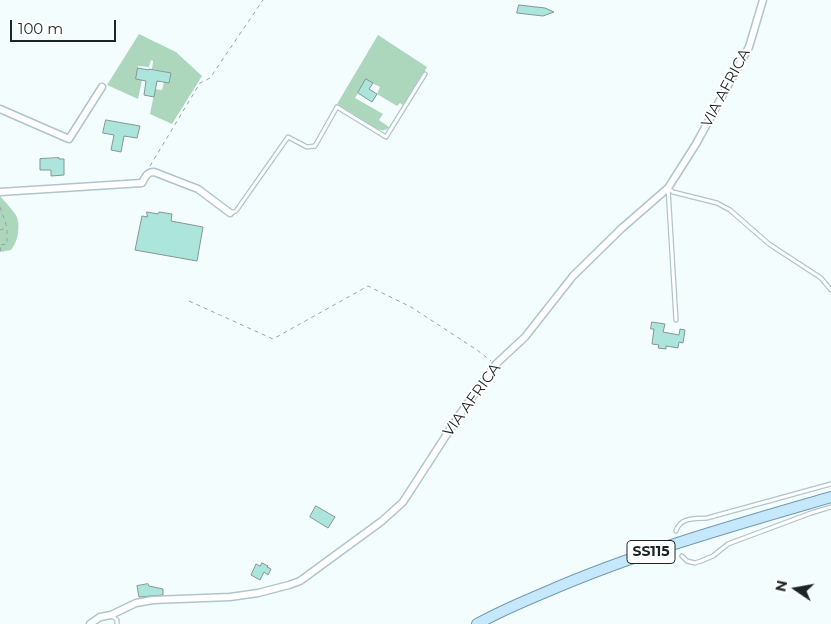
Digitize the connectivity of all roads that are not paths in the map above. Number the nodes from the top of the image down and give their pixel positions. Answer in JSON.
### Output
{"nodes":[{"id":1,"x":763,"y":0,"type":"edge"},
{"id":2,"x":426,"y":74,"type":"dead end"},
{"id":3,"x":102,"y":87,"type":"dead end"},
{"id":4,"x":0,"y":109,"type":"edge"},
{"id":5,"x":668,"y":188,"type":"junction"},
{"id":6,"x":0,"y":192,"type":"edge"},
{"id":7,"x":230,"y":213,"type":"joint"},
{"id":8,"x":831,"y":290,"type":"edge"},
{"id":9,"x":676,"y":320,"type":"dead end"},
{"id":10,"x":831,"y":484,"type":"edge"},
{"id":11,"x":831,"y":497,"type":"edge"},
{"id":12,"x":831,"y":508,"type":"edge"},
{"id":13,"x":676,"y":531,"type":"dead end"},
{"id":14,"x":682,"y":556,"type":"dead end"},
{"id":15,"x":111,"y":615,"type":"junction"},
{"id":16,"x":90,"y":624,"type":"edge"},
{"id":17,"x":117,"y":624,"type":"edge"},
{"id":18,"x":476,"y":624,"type":"edge"}],
"edges":[{"from":1,"to":5,"type":"street","name":"VIA AFRICA"},
{"from":2,"to":7,"type":"lane"},
{"from":3,"to":4,"type":"street"},
{"from":5,"to":8,"type":"lane"},
{"from":5,"to":9,"type":"lane"},
{"from":5,"to":15,"type":"street","name":"VIA AFRICA"},
{"from":6,"to":7,"type":"street"},
{"from":10,"to":13,"type":"lane"},
{"from":11,"to":18,"type":"main road","number":"SS115"},
{"from":12,"to":14,"type":"lane"},
{"from":15,"to":16,"type":"street","name":"VIA AFRICA"},
{"from":15,"to":17,"type":"lane"}]}
